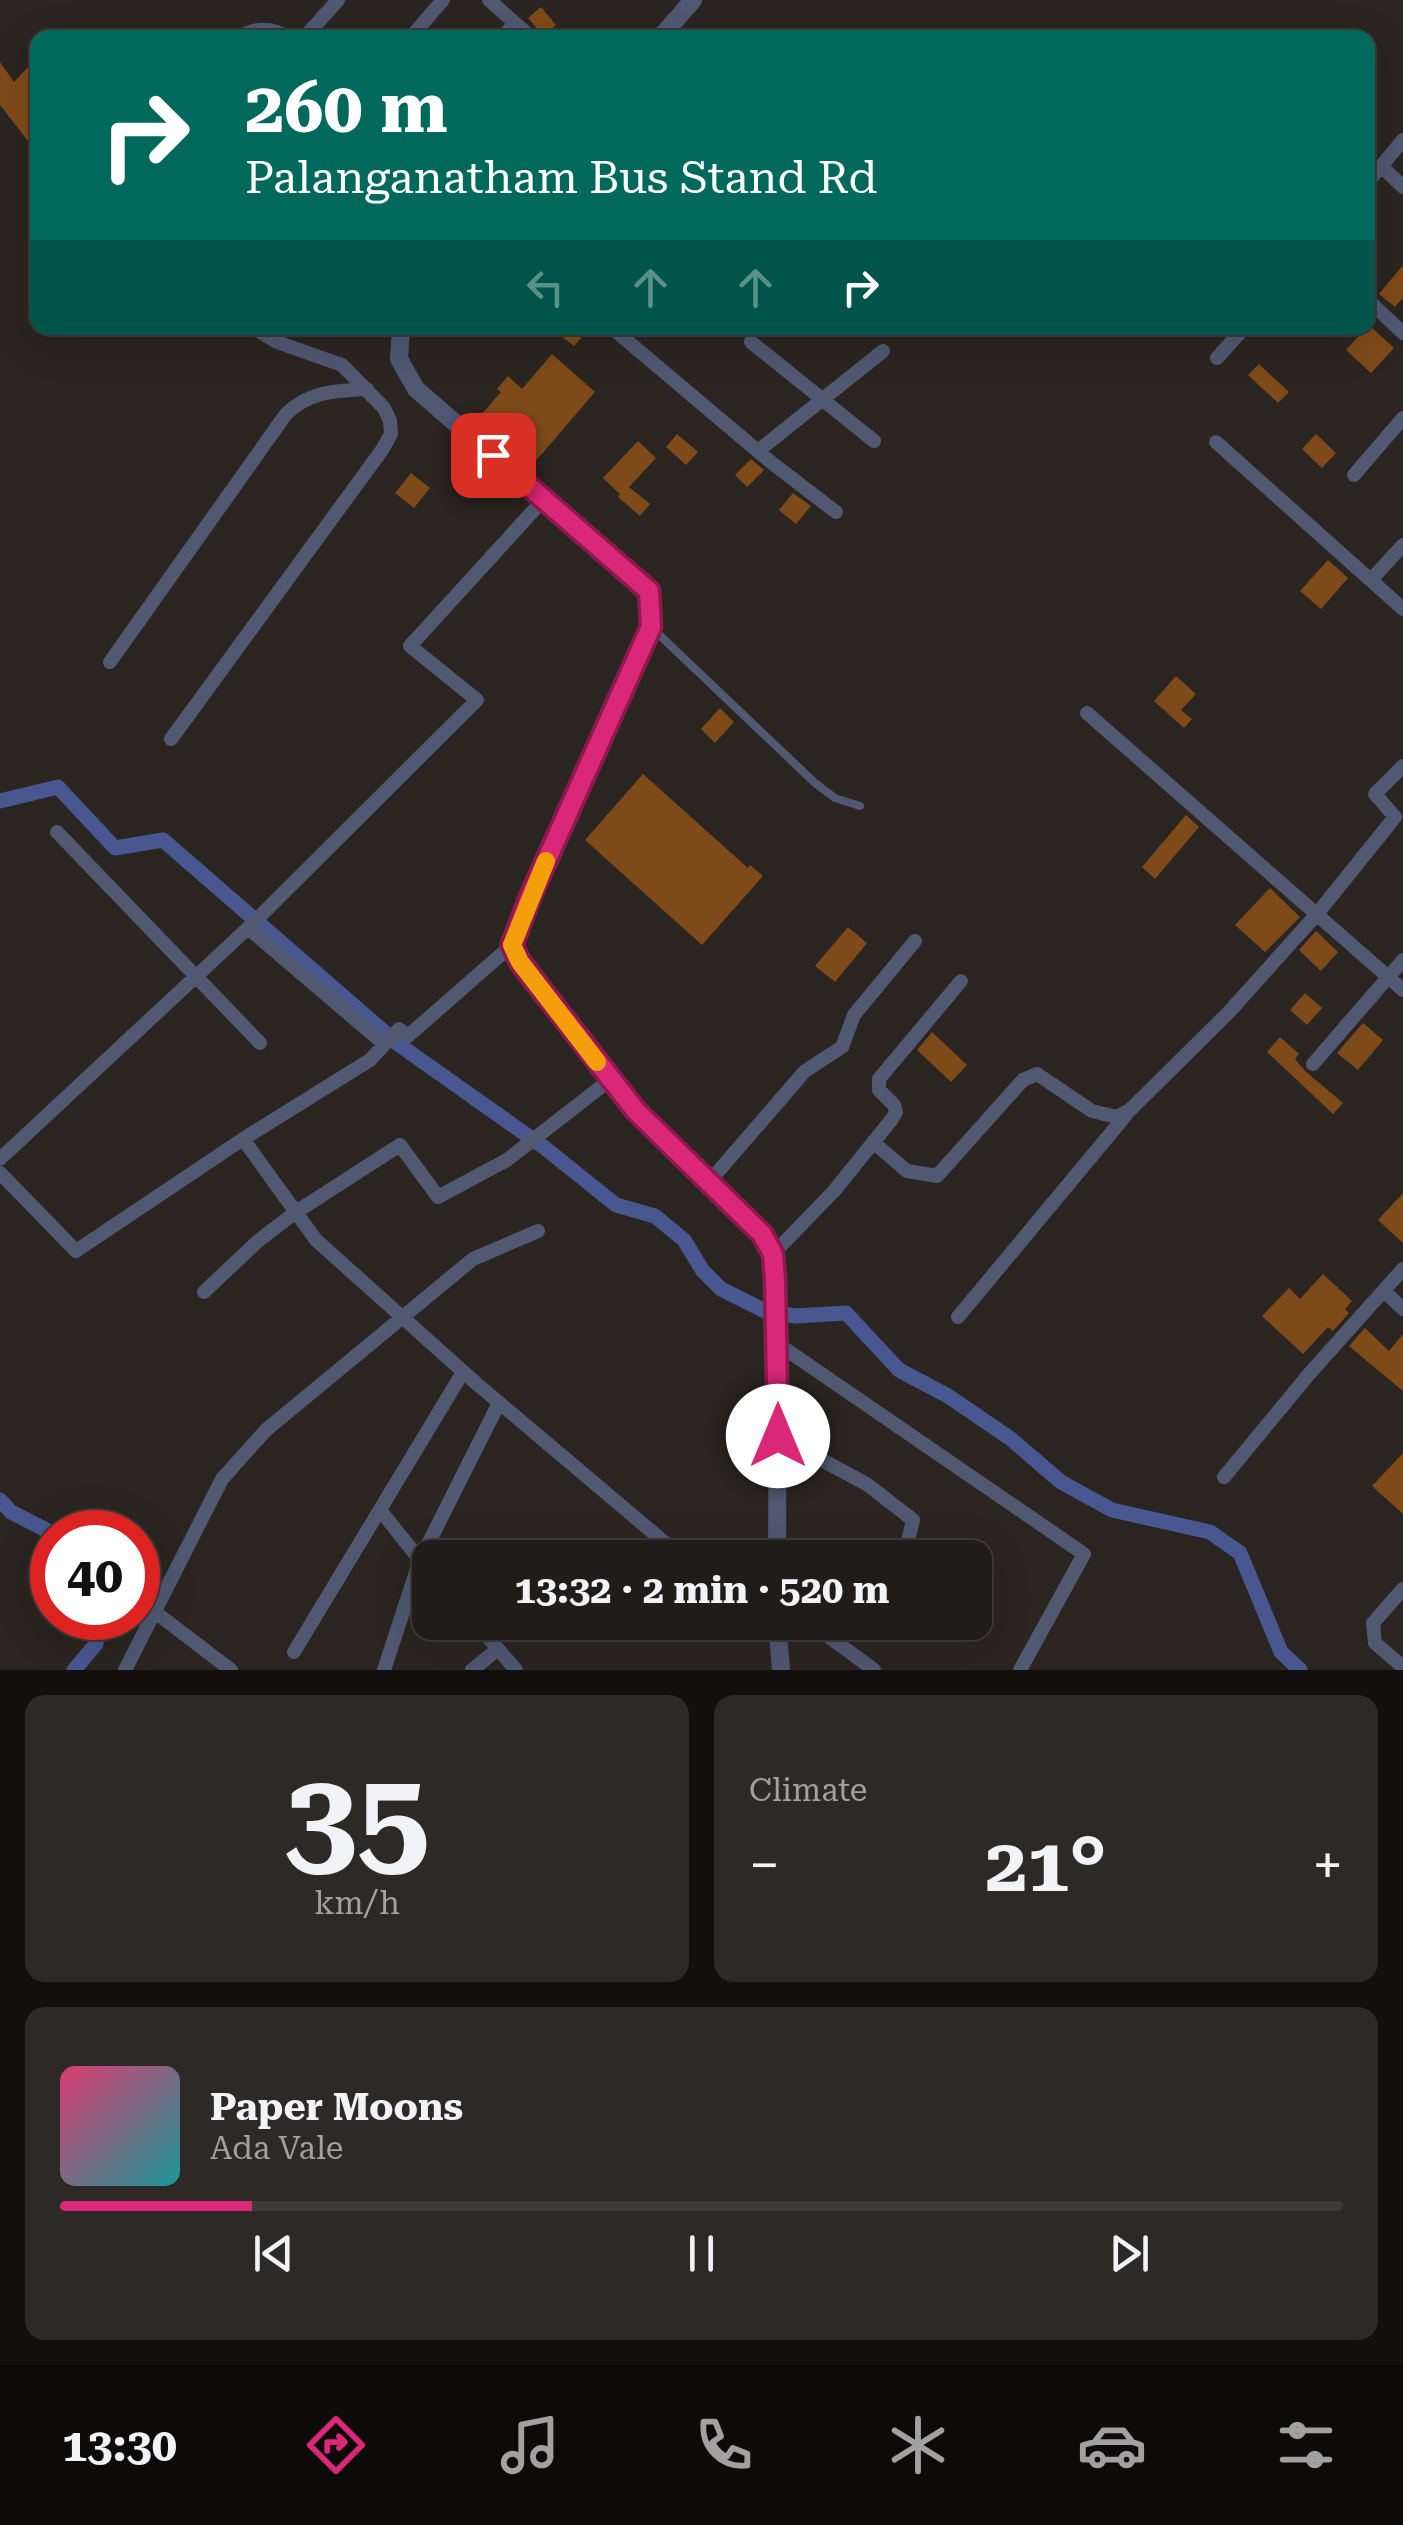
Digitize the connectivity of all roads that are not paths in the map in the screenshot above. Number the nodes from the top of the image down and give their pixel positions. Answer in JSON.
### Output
{"nodes":[{"id":1,"x":338,"y":0,"type":"edge"},
{"id":2,"x":443,"y":0,"type":"edge"},
{"id":3,"x":489,"y":0,"type":"edge"},
{"id":4,"x":687,"y":2,"type":"edge"},
{"id":5,"x":515,"y":22,"type":"junction"},
{"id":6,"x":311,"y":30,"type":"edge"},
{"id":7,"x":417,"y":30,"type":"edge"},
{"id":8,"x":508,"y":30,"type":"edge"},
{"id":9,"x":524,"y":30,"type":"edge"},
{"id":10,"x":666,"y":30,"type":"edge"},
{"id":11,"x":1403,"y":140,"type":"edge"},
{"id":12,"x":1381,"y":166,"type":"junction"},
{"id":13,"x":1375,"y":173,"type":"edge"},
{"id":14,"x":1403,"y":186,"type":"edge"},
{"id":15,"x":1375,"y":307,"type":"edge"},
{"id":16,"x":1403,"y":333,"type":"edge"},
{"id":17,"x":267,"y":335,"type":"edge"},
{"id":18,"x":400,"y":335,"type":"edge"},
{"id":19,"x":620,"y":335,"type":"edge"},
{"id":20,"x":1238,"y":335,"type":"edge"},
{"id":21,"x":751,"y":342,"type":"dead end"},
{"id":22,"x":882,"y":351,"type":"dead end"},
{"id":23,"x":1217,"y":358,"type":"dead end"},
{"id":24,"x":367,"y":389,"type":"junction"},
{"id":25,"x":822,"y":400,"type":"junction"},
{"id":26,"x":1403,"y":418,"type":"edge"},
{"id":27,"x":874,"y":441,"type":"dead end"},
{"id":28,"x":1216,"y":442,"type":"dead end"},
{"id":29,"x":758,"y":451,"type":"junction"},
{"id":30,"x":1354,"y":475,"type":"dead end"},
{"id":31,"x":544,"y":500,"type":"junction"},
{"id":32,"x":836,"y":512,"type":"dead end"},
{"id":33,"x":1403,"y":545,"type":"edge"},
{"id":34,"x":1371,"y":580,"type":"junction"},
{"id":35,"x":1403,"y":609,"type":"edge"},
{"id":36,"x":651,"y":627,"type":"junction"},
{"id":37,"x":110,"y":662,"type":"dead end"},
{"id":38,"x":1087,"y":713,"type":"dead end"},
{"id":39,"x":171,"y":739,"type":"dead end"},
{"id":40,"x":1403,"y":766,"type":"edge"},
{"id":41,"x":860,"y":806,"type":"dead end"},
{"id":42,"x":56,"y":832,"type":"dead end"},
{"id":43,"x":1317,"y":914,"type":"junction"},
{"id":44,"x":248,"y":928,"type":"junction"},
{"id":45,"x":915,"y":941,"type":"dead end"},
{"id":46,"x":512,"y":945,"type":"junction"},
{"id":47,"x":1403,"y":960,"type":"edge"},
{"id":48,"x":195,"y":976,"type":"junction"},
{"id":49,"x":1388,"y":977,"type":"junction"},
{"id":50,"x":961,"y":981,"type":"dead end"},
{"id":51,"x":1403,"y":990,"type":"edge"},
{"id":52,"x":260,"y":1043,"type":"dead end"},
{"id":53,"x":384,"y":1044,"type":"junction"},
{"id":54,"x":1313,"y":1064,"type":"dead end"},
{"id":55,"x":611,"y":1079,"type":"junction"},
{"id":56,"x":1130,"y":1110,"type":"junction"},
{"id":57,"x":243,"y":1138,"type":"junction"},
{"id":58,"x":873,"y":1142,"type":"junction"},
{"id":59,"x":0,"y":1159,"type":"edge"},
{"id":60,"x":0,"y":1174,"type":"edge"},
{"id":61,"x":709,"y":1182,"type":"junction"},
{"id":62,"x":296,"y":1212,"type":"junction"},
{"id":63,"x":538,"y":1231,"type":"dead end"},
{"id":64,"x":773,"y":1254,"type":"junction"},
{"id":65,"x":1403,"y":1270,"type":"edge"},
{"id":66,"x":1384,"y":1291,"type":"junction"},
{"id":67,"x":204,"y":1292,"type":"dead end"},
{"id":68,"x":1403,"y":1309,"type":"edge"},
{"id":69,"x":958,"y":1317,"type":"dead end"},
{"id":70,"x":403,"y":1318,"type":"junction"},
{"id":71,"x":778,"y":1344,"type":"junction"},
{"id":72,"x":463,"y":1372,"type":"junction"},
{"id":73,"x":500,"y":1403,"type":"junction"},
{"id":74,"x":778,"y":1436,"type":"junction"},
{"id":75,"x":1224,"y":1477,"type":"dead end"},
{"id":76,"x":380,"y":1510,"type":"junction"},
{"id":77,"x":437,"y":1540,"type":"edge"},
{"id":78,"x":661,"y":1540,"type":"edge"},
{"id":79,"x":777,"y":1540,"type":"edge"},
{"id":80,"x":909,"y":1540,"type":"edge"},
{"id":81,"x":412,"y":1550,"type":"edge"},
{"id":82,"x":1403,"y":1589,"type":"edge"},
{"id":83,"x":412,"y":1599,"type":"edge"},
{"id":84,"x":160,"y":1602,"type":"edge"},
{"id":85,"x":160,"y":1616,"type":"edge"},
{"id":86,"x":141,"y":1640,"type":"edge"},
{"id":87,"x":490,"y":1640,"type":"edge"},
{"id":88,"x":778,"y":1640,"type":"edge"},
{"id":89,"x":833,"y":1640,"type":"edge"},
{"id":90,"x":498,"y":1649,"type":"junction"},
{"id":91,"x":294,"y":1652,"type":"dead end"},
{"id":92,"x":1403,"y":1667,"type":"edge"},
{"id":93,"x":125,"y":1670,"type":"edge"},
{"id":94,"x":232,"y":1670,"type":"edge"},
{"id":95,"x":384,"y":1670,"type":"edge"},
{"id":96,"x":472,"y":1670,"type":"edge"},
{"id":97,"x":516,"y":1670,"type":"edge"},
{"id":98,"x":780,"y":1670,"type":"edge"},
{"id":99,"x":874,"y":1670,"type":"edge"},
{"id":100,"x":1020,"y":1670,"type":"edge"}],
"edges":[{"from":1,"to":6,"type":"street"},
{"from":2,"to":7,"type":"street"},
{"from":3,"to":5,"type":"street"},
{"from":4,"to":10,"type":"street"},
{"from":5,"to":8,"type":"street"},
{"from":5,"to":9,"type":"street"},
{"from":11,"to":12,"type":"street"},
{"from":12,"to":13,"type":"street"},
{"from":12,"to":14,"type":"street"},
{"from":15,"to":16,"type":"street"},
{"from":17,"to":24,"type":"street"},
{"from":18,"to":31,"type":"street"},
{"from":19,"to":29,"type":"street"},
{"from":20,"to":23,"type":"street"},
{"from":21,"to":25,"type":"street"},
{"from":22,"to":25,"type":"street"},
{"from":24,"to":37,"type":"street"},
{"from":24,"to":39,"type":"street"},
{"from":25,"to":27,"type":"street"},
{"from":25,"to":29,"type":"street"},
{"from":26,"to":30,"type":"street"},
{"from":28,"to":34,"type":"street"},
{"from":29,"to":32,"type":"street"},
{"from":31,"to":36,"type":"street"},
{"from":31,"to":44,"type":"street"},
{"from":33,"to":34,"type":"street"},
{"from":34,"to":35,"type":"street"},
{"from":36,"to":41,"type":"lane"},
{"from":36,"to":46,"type":"street"},
{"from":38,"to":43,"type":"street"},
{"from":40,"to":43,"type":"street"},
{"from":42,"to":48,"type":"street"},
{"from":43,"to":49,"type":"street"},
{"from":43,"to":56,"type":"street"},
{"from":44,"to":48,"type":"street"},
{"from":44,"to":53,"type":"street"},
{"from":45,"to":61,"type":"street"},
{"from":46,"to":53,"type":"street"},
{"from":46,"to":55,"type":"street"},
{"from":47,"to":49,"type":"street"},
{"from":48,"to":52,"type":"street"},
{"from":48,"to":59,"type":"street"},
{"from":49,"to":51,"type":"street"},
{"from":49,"to":54,"type":"street"},
{"from":50,"to":58,"type":"street"},
{"from":53,"to":57,"type":"street"},
{"from":55,"to":61,"type":"street"},
{"from":55,"to":62,"type":"street"},
{"from":56,"to":58,"type":"street"},
{"from":56,"to":69,"type":"street"},
{"from":57,"to":60,"type":"street"},
{"from":57,"to":62,"type":"street"},
{"from":58,"to":64,"type":"street"},
{"from":61,"to":64,"type":"street"},
{"from":62,"to":67,"type":"street"},
{"from":62,"to":70,"type":"street"},
{"from":63,"to":70,"type":"street"},
{"from":64,"to":71,"type":"street"},
{"from":65,"to":66,"type":"street"},
{"from":66,"to":68,"type":"street"},
{"from":66,"to":75,"type":"street"},
{"from":70,"to":72,"type":"street"},
{"from":70,"to":84,"type":"street"},
{"from":71,"to":74,"type":"street"},
{"from":71,"to":100,"type":"street"},
{"from":72,"to":73,"type":"street"},
{"from":72,"to":76,"type":"street"},
{"from":73,"to":77,"type":"street"},
{"from":73,"to":78,"type":"street"},
{"from":74,"to":79,"type":"street"},
{"from":74,"to":80,"type":"street"},
{"from":76,"to":81,"type":"street"},
{"from":76,"to":91,"type":"street"},
{"from":82,"to":92,"type":"street"},
{"from":83,"to":95,"type":"street"},
{"from":85,"to":94,"type":"street"},
{"from":86,"to":93,"type":"street"},
{"from":87,"to":90,"type":"street"},
{"from":88,"to":98,"type":"street"},
{"from":89,"to":99,"type":"street"},
{"from":90,"to":96,"type":"street"},
{"from":90,"to":97,"type":"street"}]}
